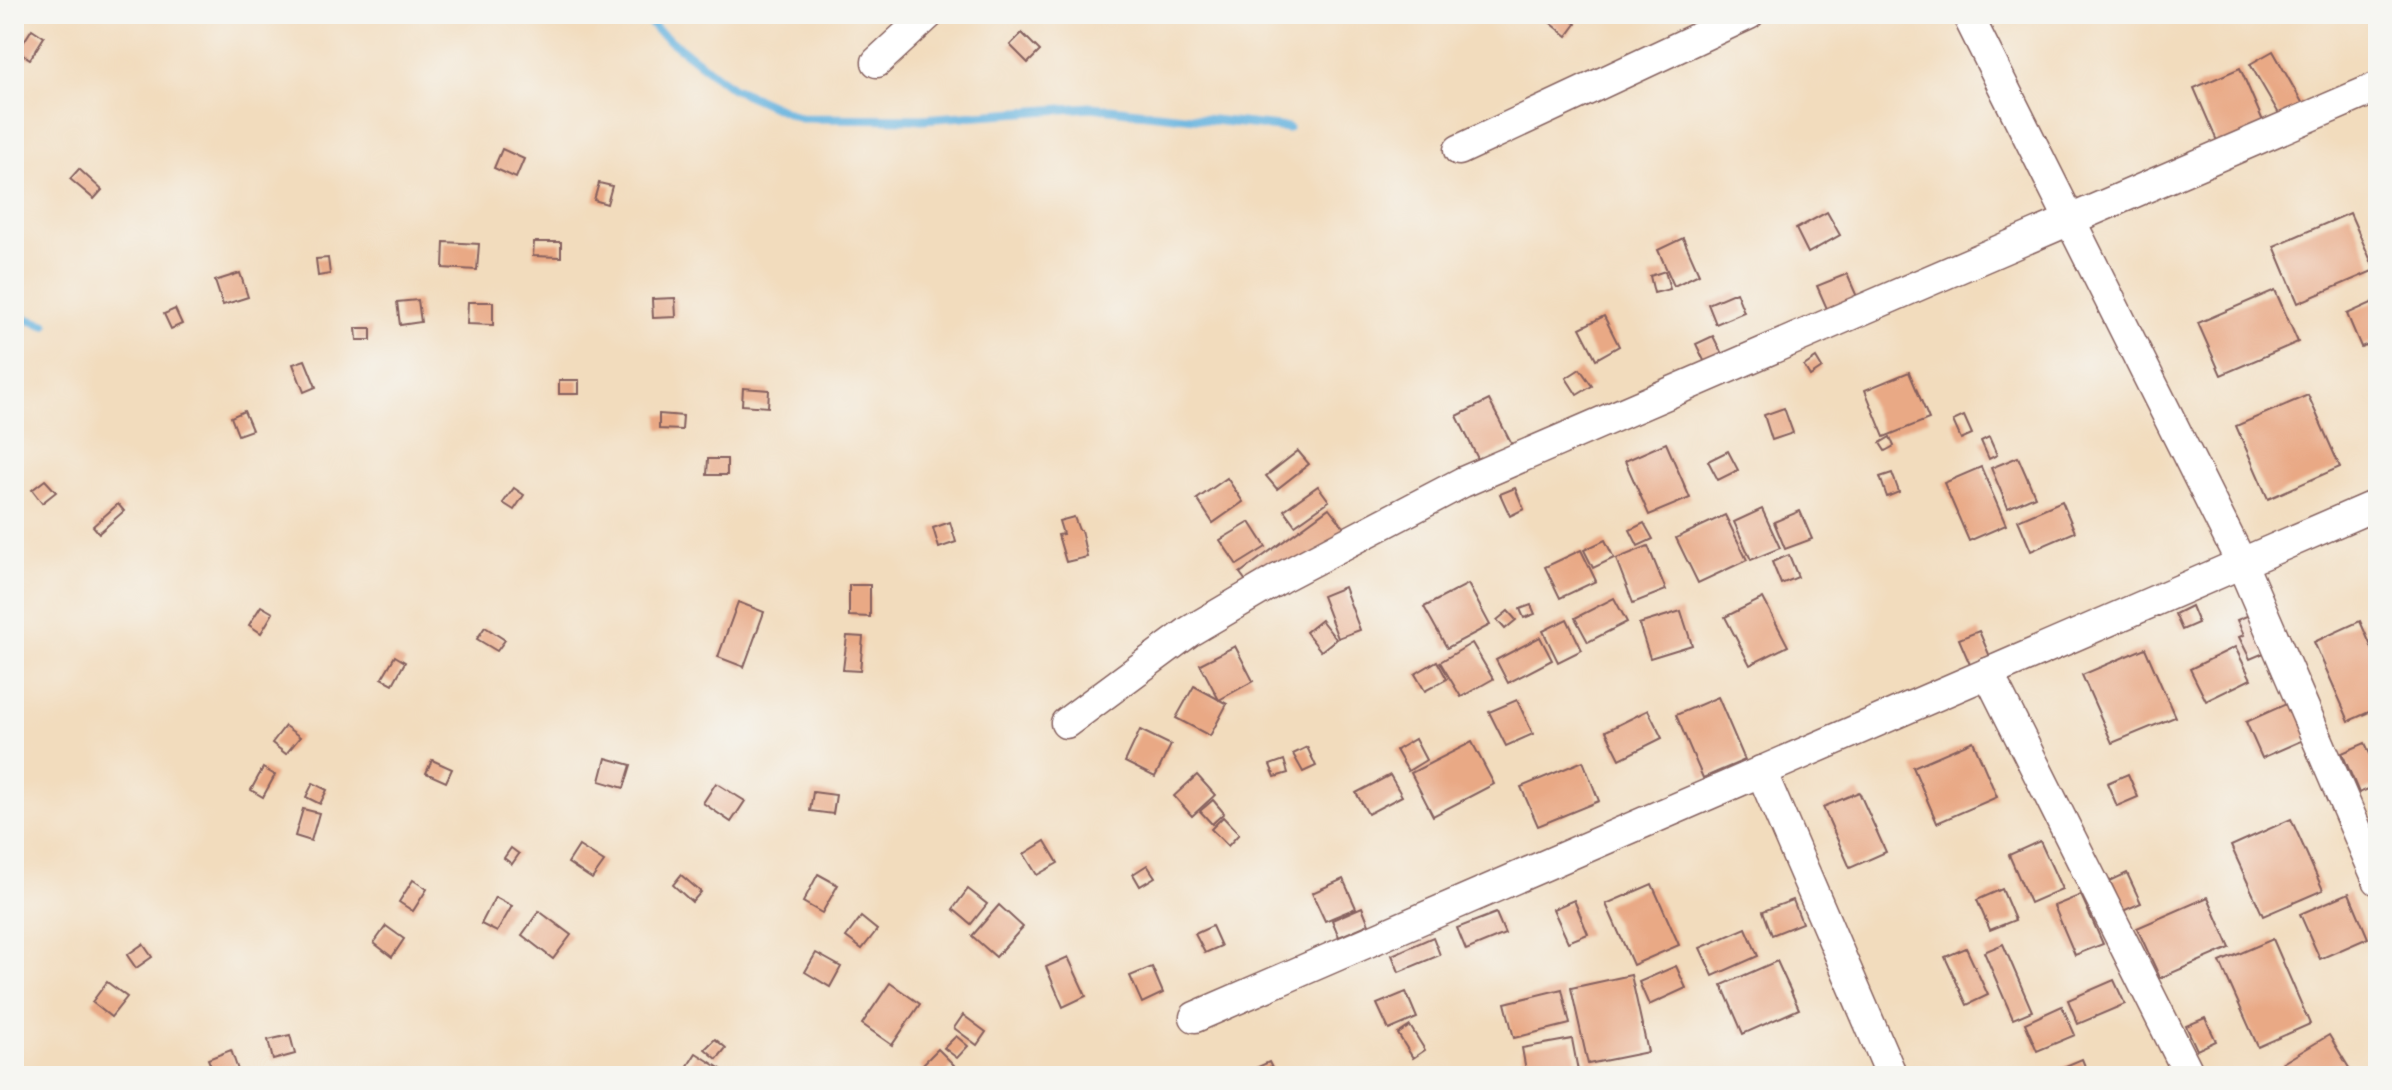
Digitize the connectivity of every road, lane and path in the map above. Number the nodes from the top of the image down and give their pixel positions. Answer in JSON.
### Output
{"nodes":[{"id":1,"x":929,"y":14,"type":"edge"},
{"id":2,"x":1749,"y":14,"type":"edge"},
{"id":3,"x":1967,"y":14,"type":"edge"},
{"id":4,"x":877,"y":62,"type":"dead end"},
{"id":5,"x":2378,"y":87,"type":"edge"},
{"id":6,"x":1459,"y":150,"type":"dead end"},
{"id":7,"x":2073,"y":221,"type":"junction"},
{"id":8,"x":2378,"y":504,"type":"edge"},
{"id":9,"x":2241,"y":562,"type":"junction"},
{"id":10,"x":1988,"y":673,"type":"junction"},
{"id":11,"x":1066,"y":723,"type":"dead end"},
{"id":12,"x":1761,"y":771,"type":"junction"},
{"id":13,"x":2378,"y":880,"type":"edge"},
{"id":14,"x":1195,"y":1017,"type":"dead end"},
{"id":15,"x":1892,"y":1076,"type":"edge"},
{"id":16,"x":2190,"y":1076,"type":"edge"}],
"edges":[{"from":1,"to":4,"type":"street"},
{"from":2,"to":6,"type":"street"},
{"from":3,"to":7,"type":"street"},
{"from":5,"to":7,"type":"street"},
{"from":7,"to":9,"type":"street"},
{"from":7,"to":11,"type":"street"},
{"from":8,"to":9,"type":"street"},
{"from":9,"to":10,"type":"street"},
{"from":9,"to":13,"type":"street"},
{"from":10,"to":12,"type":"street"},
{"from":10,"to":16,"type":"street"},
{"from":12,"to":14,"type":"street"},
{"from":12,"to":15,"type":"street"}]}
